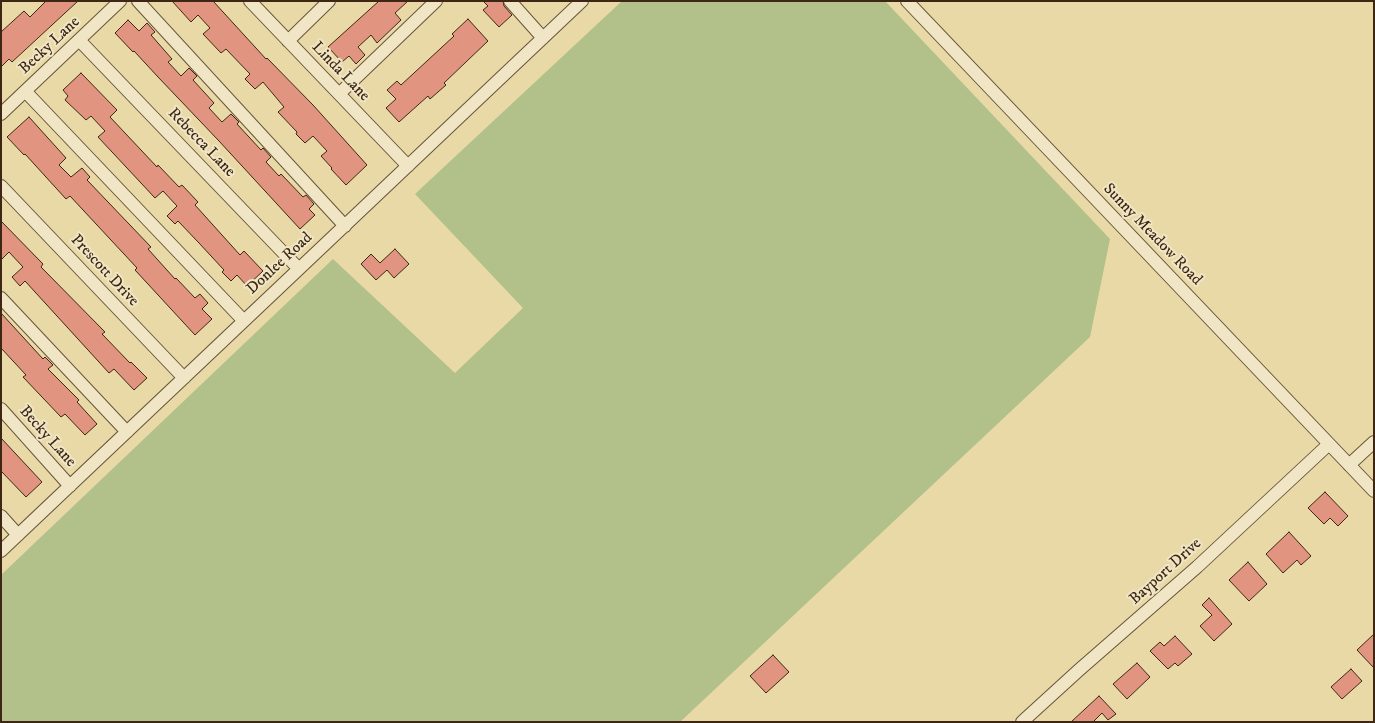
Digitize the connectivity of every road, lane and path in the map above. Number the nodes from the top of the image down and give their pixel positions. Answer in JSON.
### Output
{"nodes":[{"id":1,"x":120,"y":1,"type":"edge"},
{"id":2,"x":138,"y":1,"type":"edge"},
{"id":3,"x":250,"y":1,"type":"edge"},
{"id":4,"x":329,"y":1,"type":"edge"},
{"id":5,"x":436,"y":1,"type":"edge"},
{"id":6,"x":510,"y":1,"type":"edge"},
{"id":7,"x":582,"y":1,"type":"edge"},
{"id":8,"x":907,"y":1,"type":"edge"},
{"id":9,"x":543,"y":38,"type":"junction"},
{"id":10,"x":79,"y":40,"type":"junction"},
{"id":11,"x":288,"y":40,"type":"junction"},
{"id":12,"x":25,"y":91,"type":"junction"},
{"id":13,"x":339,"y":94,"type":"junction"},
{"id":14,"x":1,"y":114,"type":"edge"},
{"id":15,"x":408,"y":166,"type":"junction"},
{"id":16,"x":1,"y":186,"type":"edge"},
{"id":17,"x":345,"y":226,"type":"junction"},
{"id":18,"x":299,"y":269,"type":"junction"},
{"id":19,"x":1,"y":298,"type":"edge"},
{"id":20,"x":244,"y":321,"type":"junction"},
{"id":21,"x":184,"y":378,"type":"junction"},
{"id":22,"x":1,"y":409,"type":"edge"},
{"id":23,"x":126,"y":432,"type":"junction"},
{"id":24,"x":1374,"y":442,"type":"edge"},
{"id":25,"x":1329,"y":444,"type":"junction"},
{"id":26,"x":1349,"y":465,"type":"junction"},
{"id":27,"x":70,"y":486,"type":"junction"},
{"id":28,"x":1374,"y":491,"type":"edge"},
{"id":29,"x":1,"y":516,"type":"edge"},
{"id":30,"x":18,"y":535,"type":"junction"},
{"id":31,"x":1,"y":551,"type":"edge"},
{"id":32,"x":1022,"y":722,"type":"edge"}],
"edges":[{"from":1,"to":10,"type":"street","name":"Becky Lane"},
{"from":2,"to":17,"type":"street"},
{"from":3,"to":11,"type":"street","name":"Linda Lane"},
{"from":4,"to":11,"type":"street"},
{"from":5,"to":13,"type":"street"},
{"from":6,"to":9,"type":"street"},
{"from":7,"to":9,"type":"street","name":"Donlee Road"},
{"from":8,"to":25,"type":"street","name":"Sunny Meadow Road"},
{"from":9,"to":15,"type":"street","name":"Donlee Road"},
{"from":10,"to":12,"type":"street","name":"Becky Lane"},
{"from":10,"to":18,"type":"street","name":"Rebecca Lane"},
{"from":11,"to":13,"type":"street","name":"Linda Lane"},
{"from":12,"to":14,"type":"street","name":"Becky Lane"},
{"from":12,"to":20,"type":"street"},
{"from":13,"to":15,"type":"street","name":"Linda Lane"},
{"from":15,"to":17,"type":"street","name":"Donlee Road"},
{"from":16,"to":21,"type":"street","name":"Prescott Drive"},
{"from":17,"to":18,"type":"street","name":"Donlee Road"},
{"from":18,"to":20,"type":"street","name":"Donlee Road"},
{"from":19,"to":23,"type":"street"},
{"from":20,"to":21,"type":"street","name":"Donlee Road"},
{"from":21,"to":23,"type":"street","name":"Donlee Road"},
{"from":22,"to":27,"type":"street","name":"Becky Lane"},
{"from":23,"to":27,"type":"street","name":"Donlee Road"},
{"from":24,"to":26,"type":"street"},
{"from":25,"to":26,"type":"street","name":"Sunny Meadow Road"},
{"from":25,"to":32,"type":"street","name":"Bayport Drive"},
{"from":26,"to":28,"type":"street","name":"Sunny Meadow Road"},
{"from":27,"to":30,"type":"street","name":"Donlee Road"},
{"from":29,"to":30,"type":"street"},
{"from":30,"to":31,"type":"street","name":"Donlee Road"}]}
